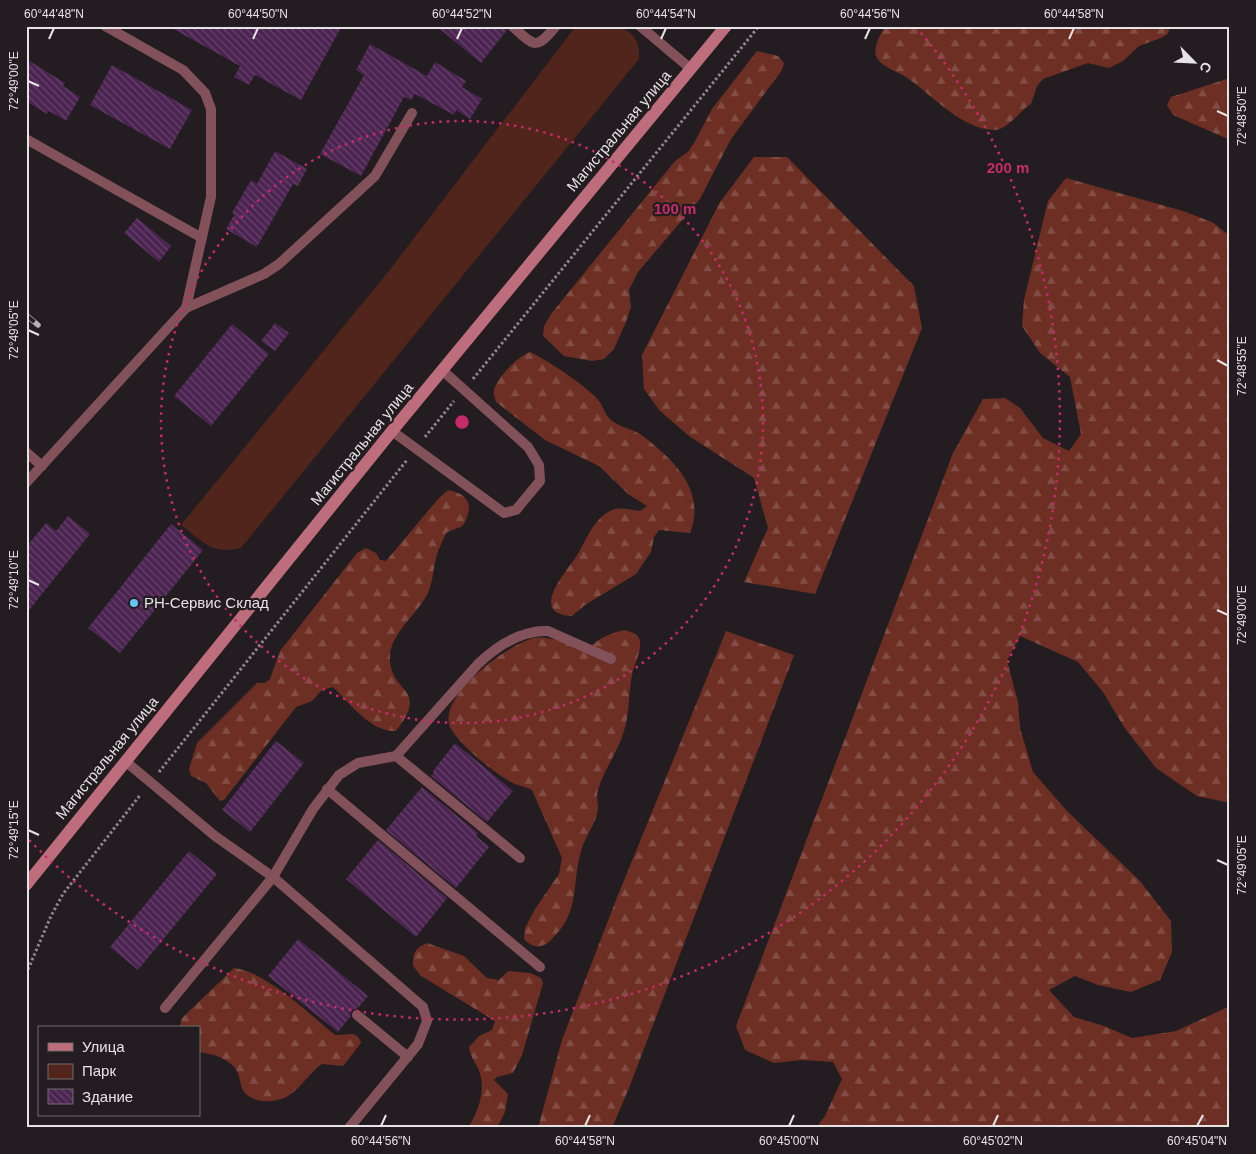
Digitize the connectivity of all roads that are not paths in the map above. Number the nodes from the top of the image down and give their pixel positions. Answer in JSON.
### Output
{"nodes":[{"id":1,"x":105,"y":26,"type":"edge"},
{"id":2,"x":512,"y":26,"type":"edge"},
{"id":3,"x":556,"y":26,"type":"edge"},
{"id":4,"x":640,"y":26,"type":"edge"},
{"id":5,"x":726,"y":26,"type":"edge"},
{"id":6,"x":691,"y":69,"type":"junction"},
{"id":7,"x":412,"y":113,"type":"dead end"},
{"id":8,"x":26,"y":139,"type":"edge"},
{"id":9,"x":202,"y":238,"type":"junction"},
{"id":10,"x":186,"y":308,"type":"junction"},
{"id":11,"x":442,"y":370,"type":"junction"},
{"id":12,"x":392,"y":431,"type":"junction"},
{"id":13,"x":26,"y":452,"type":"edge"},
{"id":14,"x":42,"y":466,"type":"junction"},
{"id":15,"x":26,"y":483,"type":"edge"},
{"id":16,"x":611,"y":659,"type":"dead end"},
{"id":17,"x":396,"y":756,"type":"junction"},
{"id":18,"x":125,"y":761,"type":"junction"},
{"id":19,"x":327,"y":789,"type":"junction"},
{"id":20,"x":520,"y":858,"type":"dead end"},
{"id":21,"x":273,"y":877,"type":"junction"},
{"id":22,"x":26,"y":885,"type":"edge"},
{"id":23,"x":540,"y":966,"type":"dead end"},
{"id":24,"x":165,"y":1008,"type":"dead end"},
{"id":25,"x":357,"y":1015,"type":"dead end"},
{"id":26,"x":408,"y":1057,"type":"junction"},
{"id":27,"x":348,"y":1128,"type":"edge"}],
"edges":[{"from":1,"to":9,"type":"lane"},
{"from":2,"to":3,"type":"lane"},
{"from":4,"to":6,"type":"lane"},
{"from":5,"to":6,"type":"main road","name":"Магистральная улица"},
{"from":6,"to":11,"type":"main road","name":"Магистральная улица"},
{"from":7,"to":10,"type":"lane"},
{"from":8,"to":9,"type":"lane"},
{"from":9,"to":10,"type":"lane"},
{"from":10,"to":14,"type":"lane"},
{"from":11,"to":12,"type":"main road","name":"Магистральная улица"},
{"from":11,"to":12,"type":"lane"},
{"from":12,"to":18,"type":"main road","name":"Магистральная улица"},
{"from":13,"to":14,"type":"lane"},
{"from":14,"to":15,"type":"lane"},
{"from":16,"to":17,"type":"lane"},
{"from":17,"to":19,"type":"lane"},
{"from":17,"to":20,"type":"lane"},
{"from":18,"to":21,"type":"lane"},
{"from":18,"to":22,"type":"main road","name":"Магистральная улица"},
{"from":19,"to":21,"type":"lane"},
{"from":19,"to":23,"type":"lane"},
{"from":21,"to":24,"type":"lane"},
{"from":21,"to":26,"type":"lane"},
{"from":25,"to":26,"type":"lane"},
{"from":26,"to":27,"type":"lane"}]}
